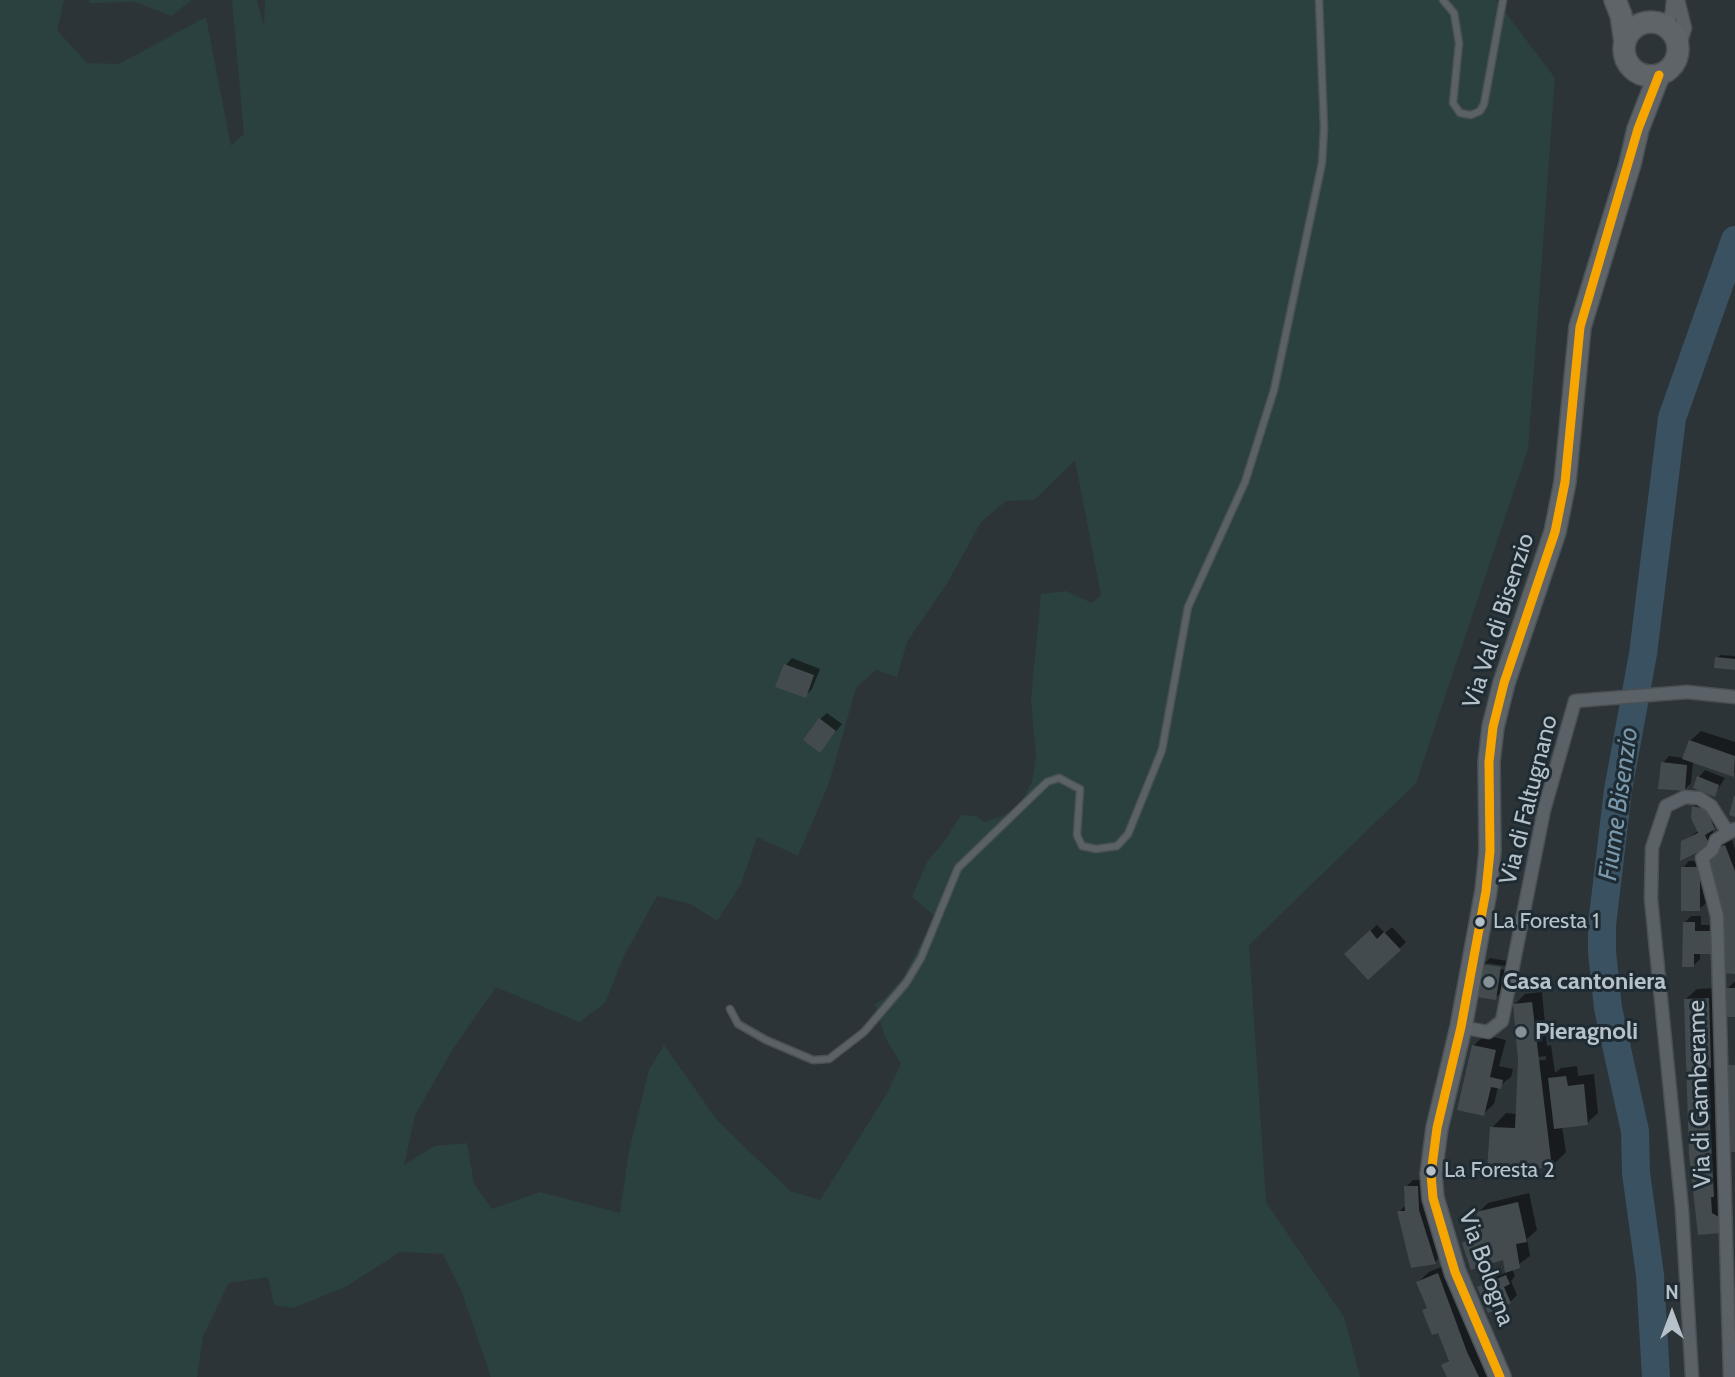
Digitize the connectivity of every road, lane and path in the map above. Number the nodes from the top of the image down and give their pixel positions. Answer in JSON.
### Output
{"nodes":[{"id":1,"x":1319,"y":0,"type":"edge"},
{"id":2,"x":1443,"y":0,"type":"edge"},
{"id":3,"x":1503,"y":0,"type":"edge"},
{"id":4,"x":1615,"y":0,"type":"edge"},
{"id":5,"x":1624,"y":0,"type":"edge"},
{"id":6,"x":1673,"y":0,"type":"edge"},
{"id":7,"x":1678,"y":0,"type":"edge"},
{"id":8,"x":1658,"y":25,"type":"junction"},
{"id":9,"x":1625,"y":41,"type":"junction"},
{"id":10,"x":1678,"y":51,"type":"junction"},
{"id":11,"x":1648,"y":74,"type":"junction"},
{"id":12,"x":1735,"y":697,"type":"edge"},
{"id":13,"x":1731,"y":830,"type":"edge"},
{"id":14,"x":730,"y":1009,"type":"dead end"},
{"id":15,"x":1461,"y":1027,"type":"junction"},
{"id":16,"x":1431,"y":1174,"type":"joint"},
{"id":17,"x":1500,"y":1377,"type":"edge"},
{"id":18,"x":1692,"y":1377,"type":"edge"},
{"id":19,"x":1730,"y":1377,"type":"edge"}],
"edges":[{"from":1,"to":14,"type":"lane"},
{"from":2,"to":3,"type":"lane"},
{"from":4,"to":9,"type":"main road"},
{"from":5,"to":8,"type":"main road"},
{"from":6,"to":8,"type":"street"},
{"from":7,"to":10,"type":"street"},
{"from":8,"to":9,"type":"main road"},
{"from":8,"to":10,"type":"main road"},
{"from":9,"to":11,"type":"main road"},
{"from":10,"to":11,"type":"main road"},
{"from":11,"to":15,"type":"main road","name":"Via Val di Bisenzio"},
{"from":12,"to":15,"type":"street","name":"Via di Faltugnano"},
{"from":13,"to":18,"type":"street"},
{"from":13,"to":19,"type":"street","name":"Via di Gamberame"},
{"from":15,"to":16,"type":"main road","name":"Via Val di Bisenzio"},
{"from":16,"to":17,"type":"main road","name":"Via Bologna"}]}
